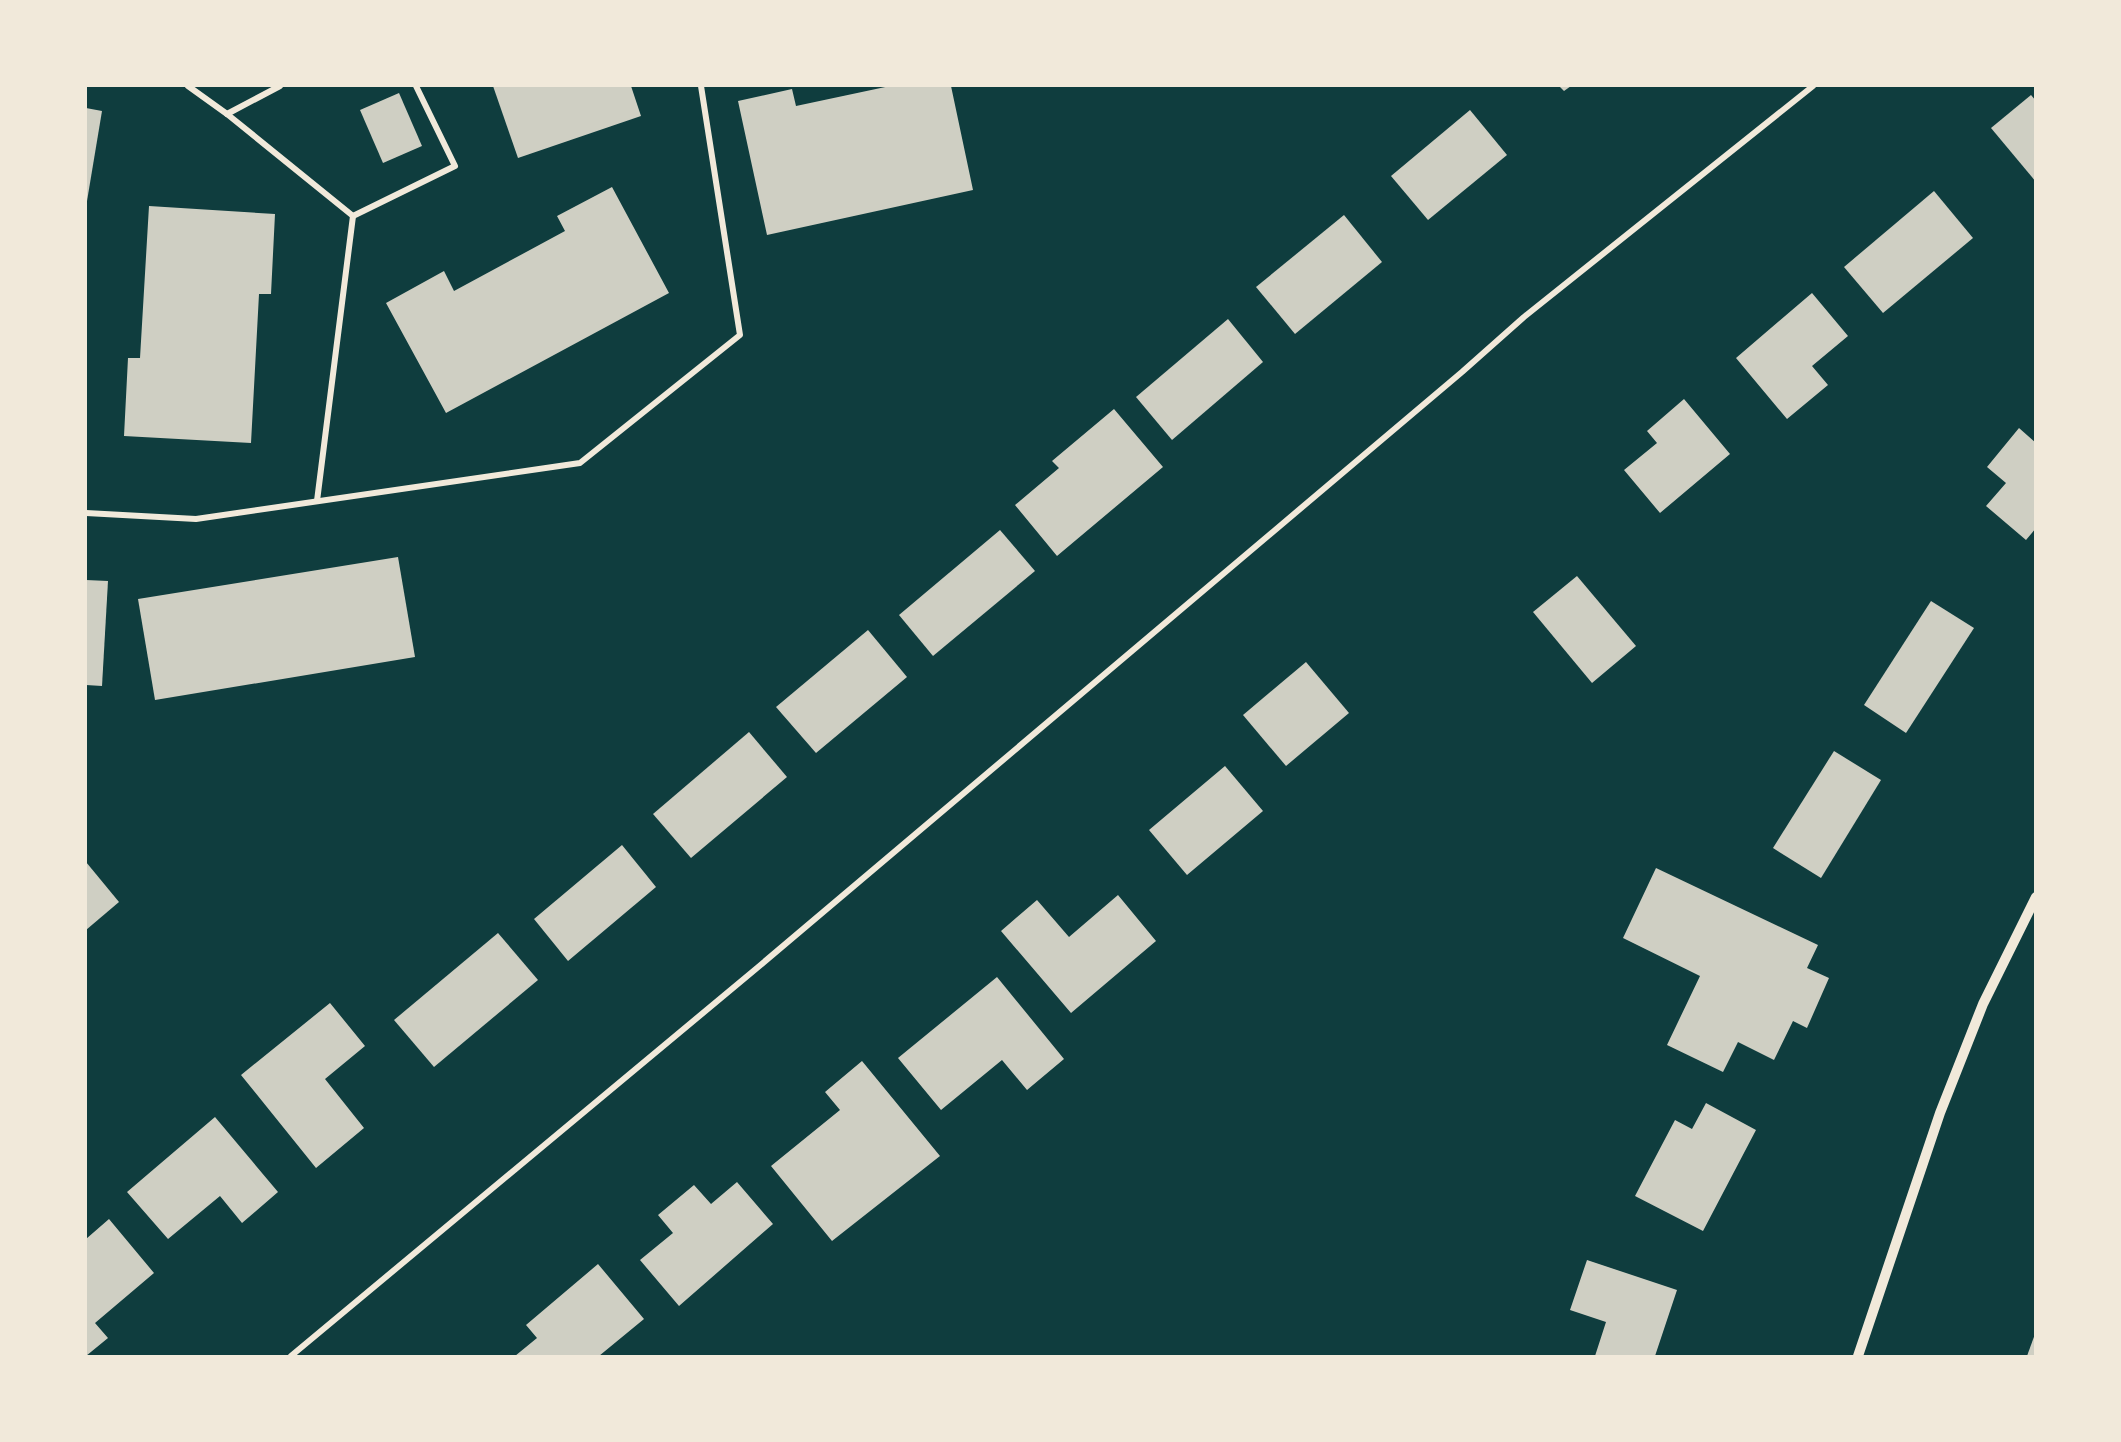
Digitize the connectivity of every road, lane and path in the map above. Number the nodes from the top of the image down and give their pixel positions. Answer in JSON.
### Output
{"nodes":[{"id":1,"x":188,"y":86,"type":"edge"},
{"id":2,"x":280,"y":86,"type":"edge"},
{"id":3,"x":416,"y":86,"type":"edge"},
{"id":4,"x":701,"y":86,"type":"edge"},
{"id":5,"x":1813,"y":86,"type":"edge"},
{"id":6,"x":227,"y":114,"type":"junction"},
{"id":7,"x":353,"y":216,"type":"junction"},
{"id":8,"x":317,"y":501,"type":"junction"},
{"id":9,"x":86,"y":513,"type":"edge"},
{"id":10,"x":2036,"y":897,"type":"edge"},
{"id":11,"x":291,"y":1356,"type":"edge"},
{"id":12,"x":1858,"y":1356,"type":"edge"}],
"edges":[{"from":1,"to":6,"type":"street"},
{"from":2,"to":6,"type":"street"},
{"from":3,"to":7,"type":"street"},
{"from":4,"to":8,"type":"street"},
{"from":5,"to":11,"type":"street"},
{"from":6,"to":7,"type":"street"},
{"from":7,"to":8,"type":"street"},
{"from":8,"to":9,"type":"street"},
{"from":10,"to":12,"type":"street"}]}
